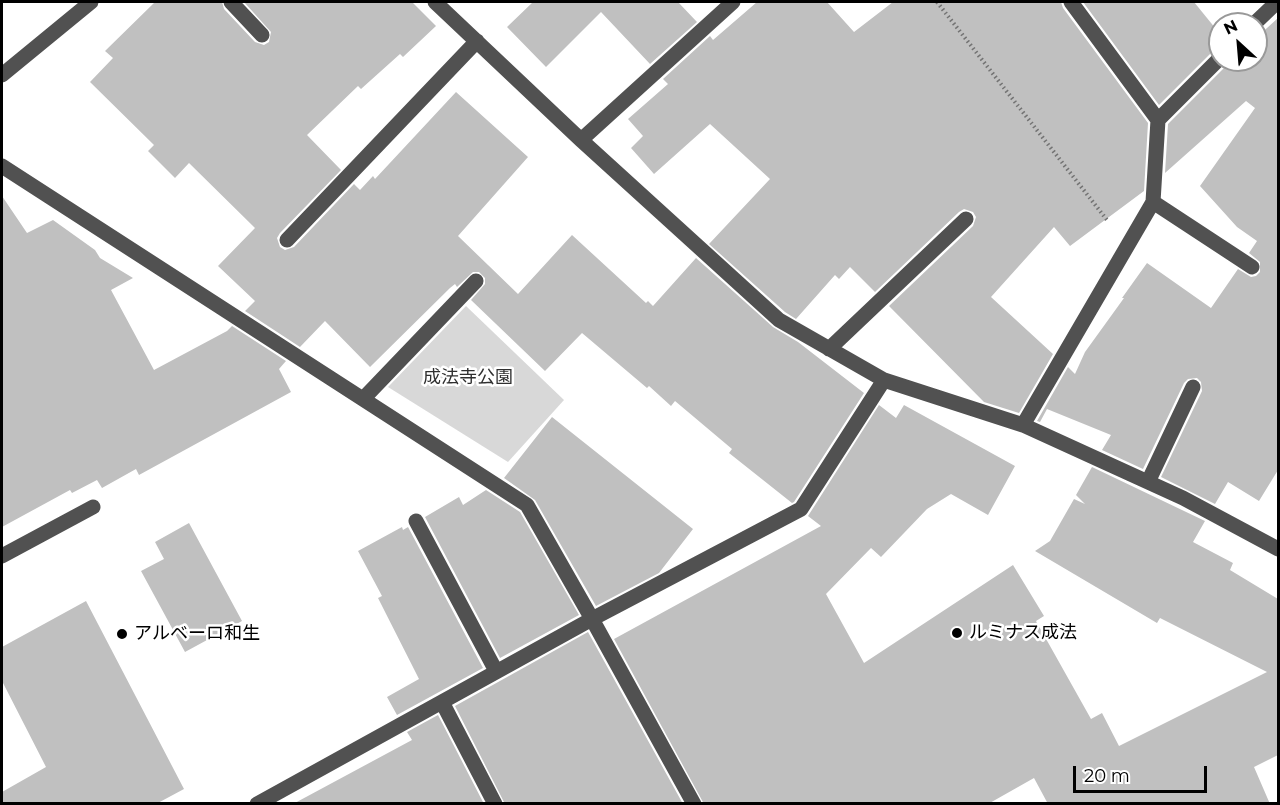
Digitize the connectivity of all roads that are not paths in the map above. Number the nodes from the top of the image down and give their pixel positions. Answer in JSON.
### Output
{"nodes":[{"id":1,"x":91,"y":2,"type":"edge"},
{"id":2,"x":231,"y":2,"type":"edge"},
{"id":3,"x":435,"y":2,"type":"edge"},
{"id":4,"x":733,"y":2,"type":"edge"},
{"id":5,"x":1071,"y":2,"type":"edge"},
{"id":6,"x":262,"y":34,"type":"dead end"},
{"id":7,"x":477,"y":41,"type":"junction"},
{"id":8,"x":1208,"y":70,"type":"edge"},
{"id":9,"x":2,"y":75,"type":"edge"},
{"id":10,"x":1158,"y":120,"type":"junction"},
{"id":11,"x":581,"y":140,"type":"junction"},
{"id":12,"x":2,"y":166,"type":"edge"},
{"id":13,"x":1153,"y":202,"type":"junction"},
{"id":14,"x":966,"y":219,"type":"dead end"},
{"id":15,"x":287,"y":240,"type":"dead end"},
{"id":16,"x":1252,"y":267,"type":"dead end"},
{"id":17,"x":476,"y":281,"type":"dead end"},
{"id":18,"x":830,"y":349,"type":"junction"},
{"id":19,"x":884,"y":380,"type":"junction"},
{"id":20,"x":1192,"y":387,"type":"dead end"},
{"id":21,"x":363,"y":399,"type":"junction"},
{"id":22,"x":1023,"y":425,"type":"junction"},
{"id":23,"x":1148,"y":482,"type":"junction"},
{"id":24,"x":93,"y":507,"type":"dead end"},
{"id":25,"x":416,"y":521,"type":"dead end"},
{"id":26,"x":1277,"y":545,"type":"edge"},
{"id":27,"x":2,"y":556,"type":"edge"},
{"id":28,"x":592,"y":619,"type":"junction"},
{"id":29,"x":496,"y":671,"type":"junction"},
{"id":30,"x":442,"y":702,"type":"junction"},
{"id":31,"x":257,"y":804,"type":"edge"},
{"id":32,"x":495,"y":804,"type":"edge"},
{"id":33,"x":694,"y":804,"type":"edge"}],
"edges":[{"from":1,"to":9,"type":"street"},
{"from":2,"to":6,"type":"street"},
{"from":3,"to":7,"type":"street"},
{"from":4,"to":11,"type":"street"},
{"from":5,"to":10,"type":"street"},
{"from":7,"to":11,"type":"street"},
{"from":7,"to":15,"type":"street"},
{"from":8,"to":10,"type":"street"},
{"from":10,"to":13,"type":"street"},
{"from":11,"to":18,"type":"street"},
{"from":12,"to":21,"type":"street"},
{"from":13,"to":16,"type":"street"},
{"from":13,"to":22,"type":"street"},
{"from":14,"to":18,"type":"street"},
{"from":17,"to":21,"type":"street"},
{"from":18,"to":19,"type":"street"},
{"from":19,"to":22,"type":"street"},
{"from":19,"to":28,"type":"street"},
{"from":20,"to":23,"type":"street"},
{"from":21,"to":28,"type":"street"},
{"from":22,"to":23,"type":"street"},
{"from":23,"to":26,"type":"street"},
{"from":24,"to":27,"type":"street"},
{"from":25,"to":29,"type":"street"},
{"from":28,"to":29,"type":"street"},
{"from":28,"to":33,"type":"street"},
{"from":29,"to":30,"type":"street"},
{"from":30,"to":31,"type":"street"},
{"from":30,"to":32,"type":"street"}]}
